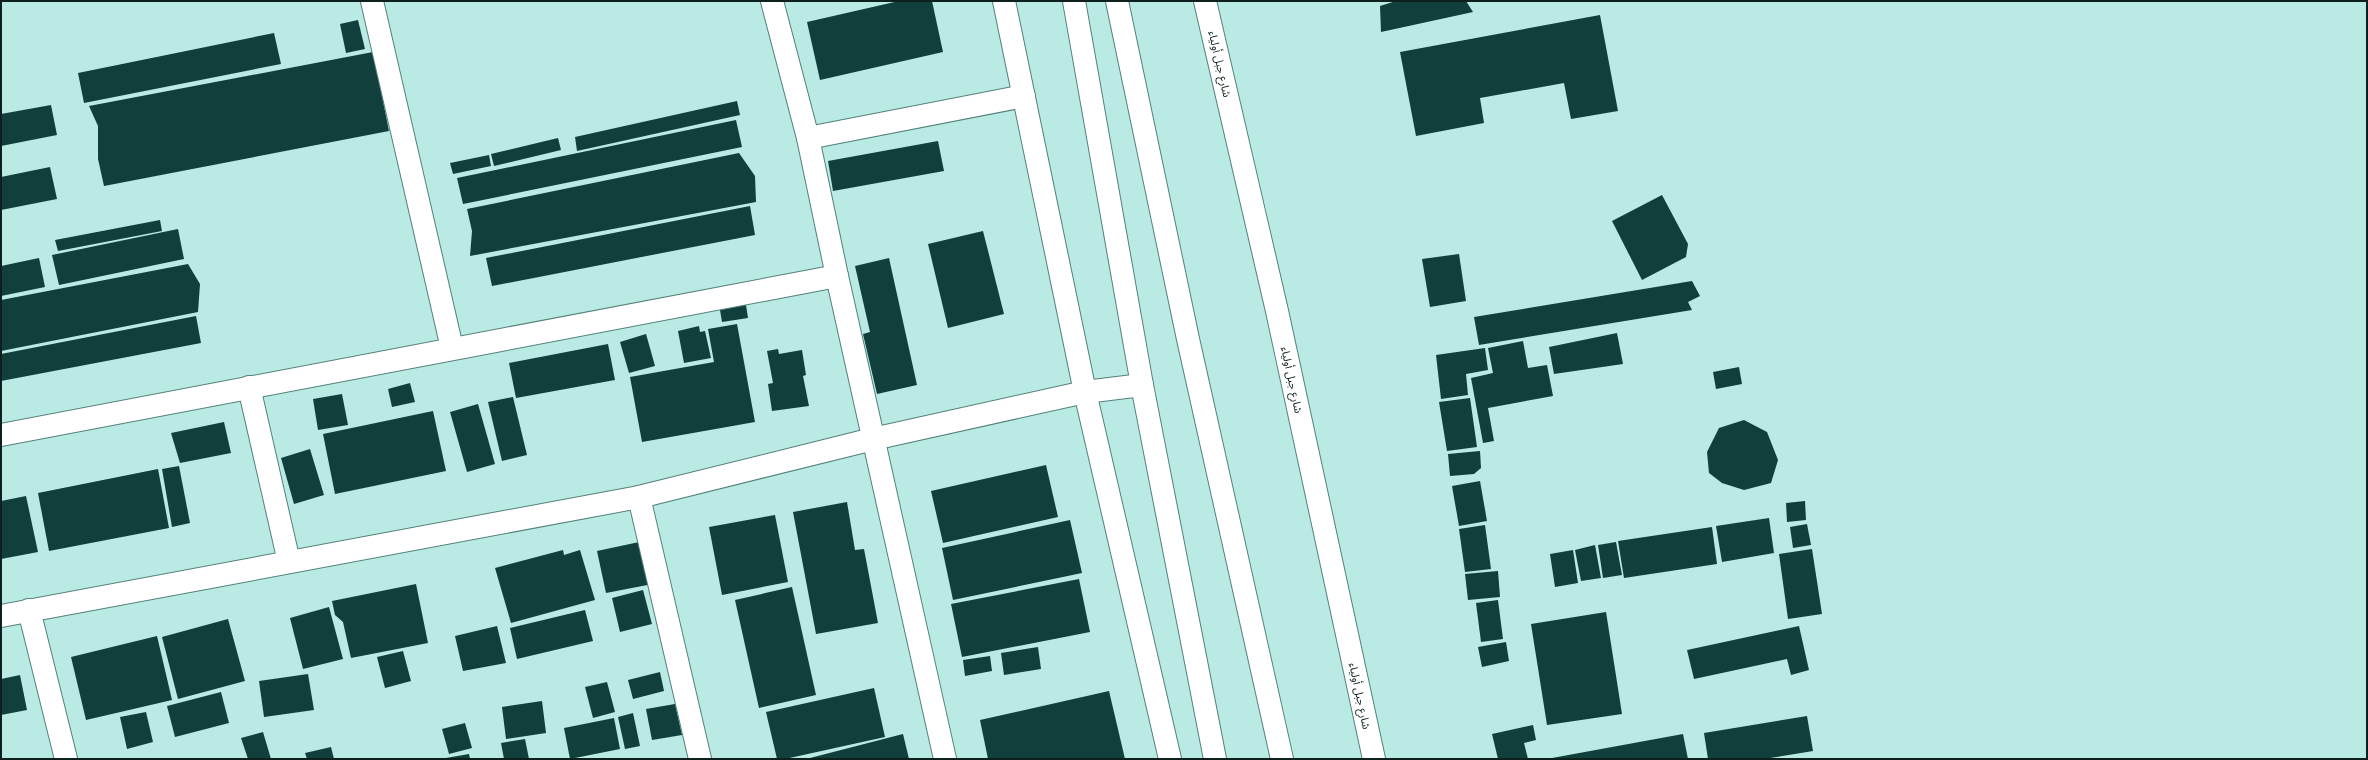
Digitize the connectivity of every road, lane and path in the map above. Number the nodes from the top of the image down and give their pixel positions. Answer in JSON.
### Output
{"nodes":[{"id":1,"x":372,"y":1,"type":"edge"},
{"id":2,"x":772,"y":1,"type":"edge"},
{"id":3,"x":1004,"y":1,"type":"edge"},
{"id":4,"x":1074,"y":1,"type":"edge"},
{"id":5,"x":1118,"y":1,"type":"edge"},
{"id":6,"x":1205,"y":1,"type":"edge"},
{"id":7,"x":1024,"y":96,"type":"junction"},
{"id":8,"x":808,"y":138,"type":"junction"},
{"id":9,"x":837,"y":276,"type":"junction"},
{"id":10,"x":452,"y":348,"type":"junction"},
{"id":11,"x":1142,"y":385,"type":"junction"},
{"id":12,"x":249,"y":387,"type":"junction"},
{"id":13,"x":1085,"y":392,"type":"junction"},
{"id":14,"x":1,"y":435,"type":"edge"},
{"id":15,"x":873,"y":439,"type":"junction"},
{"id":16,"x":639,"y":497,"type":"junction"},
{"id":17,"x":289,"y":562,"type":"junction"},
{"id":18,"x":29,"y":610,"type":"junction"},
{"id":19,"x":1,"y":616,"type":"edge"},
{"id":20,"x":693,"y":756,"type":"edge"},
{"id":21,"x":66,"y":759,"type":"edge"},
{"id":22,"x":945,"y":759,"type":"edge"},
{"id":23,"x":1170,"y":759,"type":"edge"},
{"id":24,"x":1215,"y":759,"type":"edge"},
{"id":25,"x":1282,"y":759,"type":"edge"},
{"id":26,"x":1374,"y":759,"type":"edge"}],
"edges":[{"from":1,"to":10,"type":"street"},
{"from":2,"to":8,"type":"street"},
{"from":3,"to":7,"type":"street"},
{"from":4,"to":11,"type":"street"},
{"from":5,"to":25,"type":"street"},
{"from":6,"to":26,"type":"street","name":"شارع جبل أولياء"},
{"from":7,"to":8,"type":"street"},
{"from":7,"to":13,"type":"street"},
{"from":8,"to":9,"type":"street"},
{"from":9,"to":10,"type":"street"},
{"from":9,"to":15,"type":"street"},
{"from":10,"to":12,"type":"street"},
{"from":11,"to":13,"type":"street"},
{"from":11,"to":24,"type":"street"},
{"from":12,"to":14,"type":"street"},
{"from":12,"to":17,"type":"street"},
{"from":13,"to":15,"type":"street"},
{"from":13,"to":23,"type":"street"},
{"from":15,"to":16,"type":"street"},
{"from":15,"to":22,"type":"street"},
{"from":16,"to":17,"type":"street"},
{"from":16,"to":20,"type":"street"},
{"from":17,"to":18,"type":"street"},
{"from":18,"to":19,"type":"street"},
{"from":18,"to":21,"type":"street"}]}
